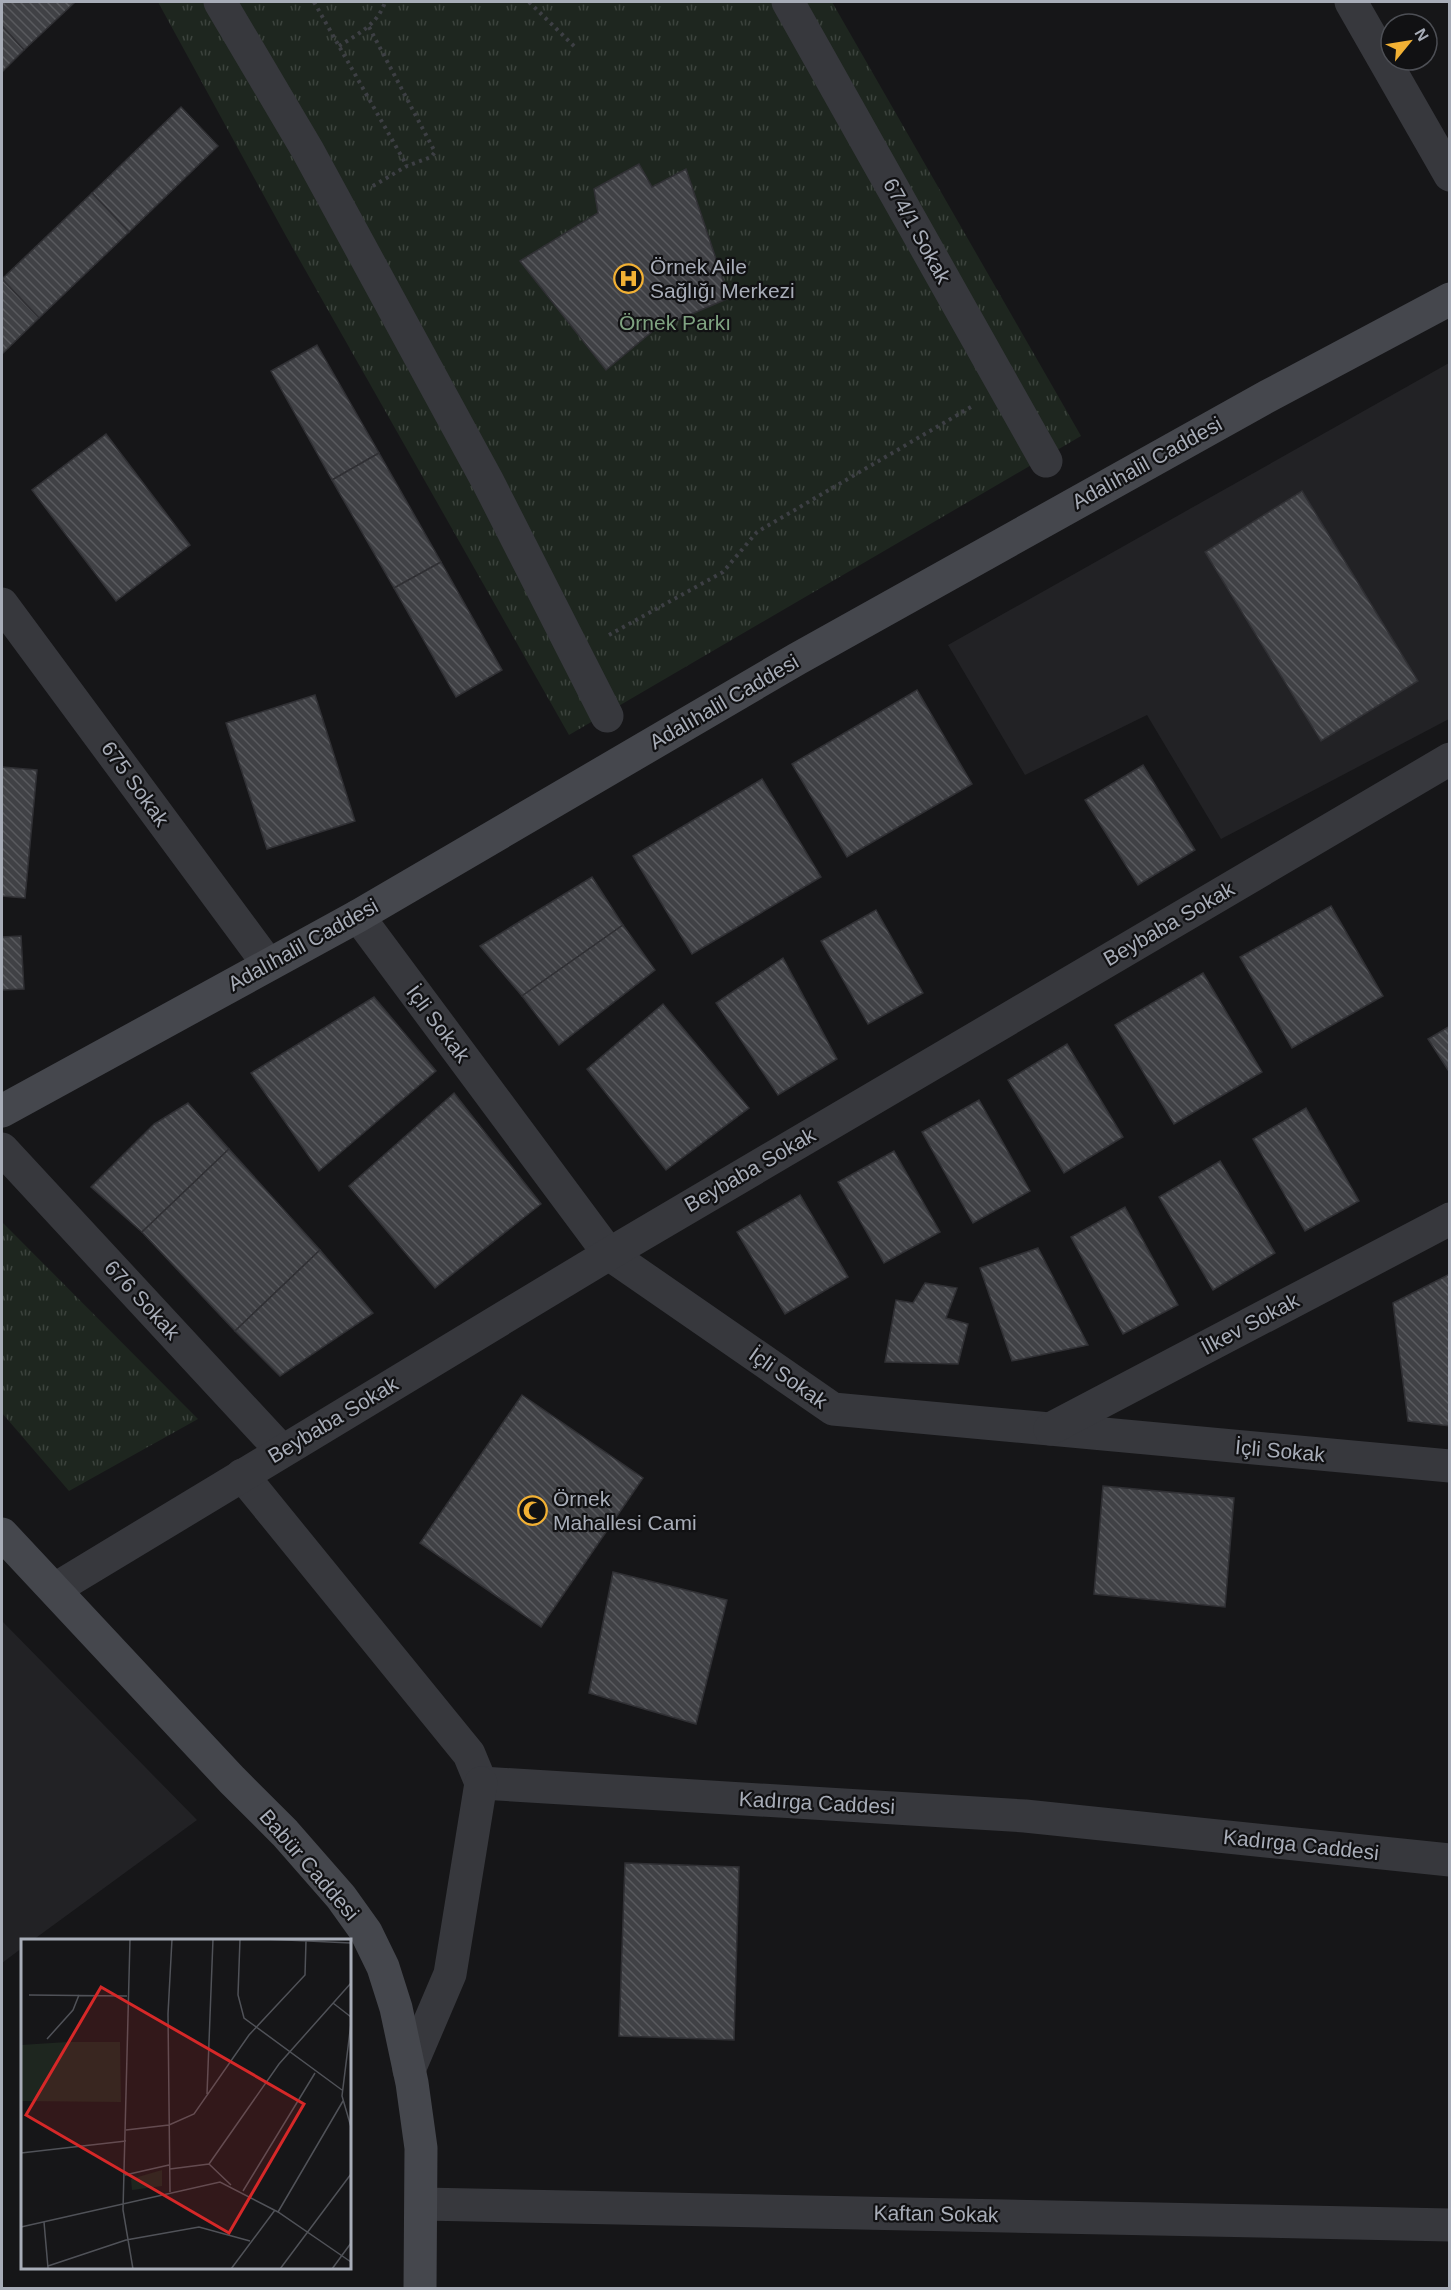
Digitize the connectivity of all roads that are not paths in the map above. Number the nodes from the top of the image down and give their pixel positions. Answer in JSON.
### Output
{"nodes":[{"id":1,"x":220,"y":2,"type":"edge"},
{"id":2,"x":788,"y":2,"type":"edge"},
{"id":3,"x":1351,"y":2,"type":"edge"},
{"id":4,"x":1449,"y":176,"type":"edge"},
{"id":5,"x":1449,"y":299,"type":"edge"},
{"id":6,"x":1046,"y":461,"type":"dead end"},
{"id":7,"x":2,"y":604,"type":"edge"},
{"id":8,"x":606,"y":716,"type":"dead end"},
{"id":9,"x":1449,"y":759,"type":"edge"},
{"id":10,"x":358,"y":916,"type":"junction"},
{"id":11,"x":268,"y":964,"type":"junction"},
{"id":12,"x":2,"y":1111,"type":"edge"},
{"id":13,"x":2,"y":1149,"type":"edge"},
{"id":14,"x":1449,"y":1220,"type":"edge"},
{"id":15,"x":609,"y":1254,"type":"junction"},
{"id":16,"x":1050,"y":1429,"type":"junction"},
{"id":17,"x":282,"y":1451,"type":"junction"},
{"id":18,"x":1449,"y":1466,"type":"edge"},
{"id":19,"x":242,"y":1475,"type":"junction"},
{"id":20,"x":2,"y":1534,"type":"edge"},
{"id":21,"x":55,"y":1589,"type":"junction"},
{"id":22,"x":481,"y":1783,"type":"junction"},
{"id":23,"x":1449,"y":1860,"type":"edge"},
{"id":24,"x":409,"y":2070,"type":"junction"},
{"id":25,"x":422,"y":2204,"type":"junction"},
{"id":26,"x":1449,"y":2225,"type":"edge"},
{"id":27,"x":420,"y":2289,"type":"edge"}],
"edges":[{"from":1,"to":8,"type":"street"},
{"from":2,"to":6,"type":"street","name":"674/1 Sokak"},
{"from":3,"to":4,"type":"street"},
{"from":5,"to":10,"type":"street","name":"Adalıhalil Caddesi"},
{"from":7,"to":11,"type":"street","name":"675 Sokak"},
{"from":9,"to":15,"type":"street","name":"Beybaba Sokak"},
{"from":10,"to":11,"type":"street","name":"Adalıhalil Caddesi"},
{"from":10,"to":15,"type":"street","name":"İçli Sokak"},
{"from":11,"to":12,"type":"street","name":"Adalıhalil Caddesi"},
{"from":13,"to":17,"type":"street","name":"676 Sokak"},
{"from":14,"to":16,"type":"street","name":"İlkev Sokak"},
{"from":15,"to":16,"type":"street","name":"İçli Sokak"},
{"from":15,"to":17,"type":"street","name":"Beybaba Sokak"},
{"from":16,"to":18,"type":"street","name":"İçli Sokak"},
{"from":17,"to":19,"type":"street","name":"Beybaba Sokak"},
{"from":19,"to":21,"type":"street","name":"Beybaba Sokak"},
{"from":19,"to":22,"type":"street"},
{"from":20,"to":21,"type":"street","name":"Babür Caddesi"},
{"from":21,"to":24,"type":"street","name":"Babür Caddesi"},
{"from":22,"to":23,"type":"street","name":"Kadırga Caddesi"},
{"from":22,"to":24,"type":"street"},
{"from":24,"to":25,"type":"street","name":"Babür Caddesi"},
{"from":25,"to":26,"type":"street","name":"Kaftan Sokak"},
{"from":25,"to":27,"type":"street","name":"Babür Caddesi"}]}
